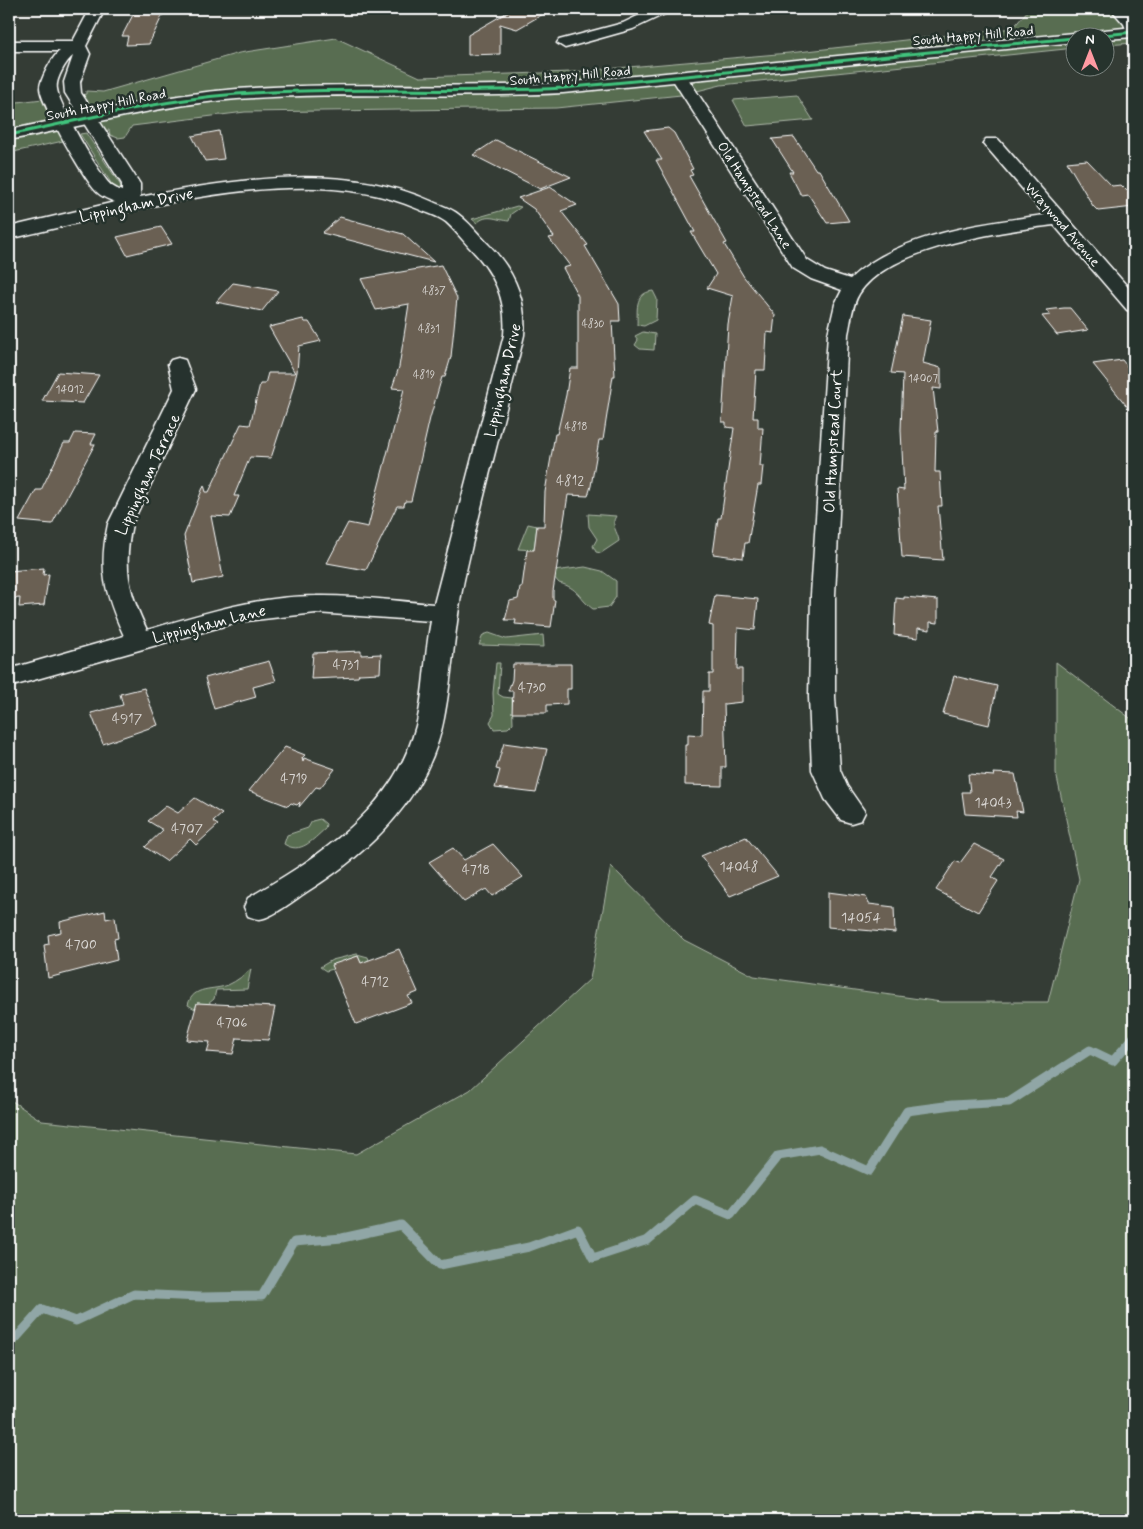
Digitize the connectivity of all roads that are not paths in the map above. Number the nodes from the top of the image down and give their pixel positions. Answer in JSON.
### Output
{"nodes":[{"id":1,"x":97,"y":9,"type":"edge"},
{"id":2,"x":664,"y":9,"type":"edge"},
{"id":3,"x":1118,"y":9,"type":"edge"},
{"id":4,"x":1134,"y":31,"type":"edge"},
{"id":5,"x":564,"y":43,"type":"dead end"},
{"id":6,"x":9,"y":46,"type":"edge"},
{"id":7,"x":78,"y":46,"type":"junction"},
{"id":8,"x":678,"y":77,"type":"junction"},
{"id":9,"x":88,"y":118,"type":"junction"},
{"id":10,"x":63,"y":124,"type":"junction"},
{"id":11,"x":9,"y":135,"type":"edge"},
{"id":12,"x":992,"y":143,"type":"dead end"},
{"id":13,"x":131,"y":204,"type":"junction"},
{"id":14,"x":1059,"y":219,"type":"junction"},
{"id":15,"x":9,"y":233,"type":"edge"},
{"id":16,"x":853,"y":288,"type":"junction"},
{"id":17,"x":1128,"y":289,"type":"edge"},
{"id":18,"x":1134,"y":306,"type":"edge"},
{"id":19,"x":178,"y":364,"type":"dead end"},
{"id":20,"x":445,"y":612,"type":"junction"},
{"id":21,"x":139,"y":640,"type":"junction"},
{"id":22,"x":9,"y":678,"type":"edge"},
{"id":23,"x":851,"y":812,"type":"dead end"},
{"id":24,"x":259,"y":907,"type":"dead end"}],
"edges":[{"from":1,"to":7,"type":"street"},
{"from":2,"to":5,"type":"street"},
{"from":3,"to":4,"type":"street"},
{"from":4,"to":8,"type":"street","name":"South Happy Hill Road"},
{"from":6,"to":7,"type":"street"},
{"from":7,"to":9,"type":"street"},
{"from":7,"to":10,"type":"street"},
{"from":8,"to":9,"type":"street","name":"South Happy Hill Road"},
{"from":8,"to":16,"type":"street","name":"Old Hampstead Lane"},
{"from":9,"to":10,"type":"street","name":"South Happy Hill Road"},
{"from":9,"to":13,"type":"street"},
{"from":10,"to":11,"type":"street","name":"South Happy Hill Road"},
{"from":10,"to":13,"type":"street"},
{"from":12,"to":14,"type":"street","name":"Wraywood Avenue"},
{"from":13,"to":15,"type":"street","name":"Lippingham Drive"},
{"from":13,"to":20,"type":"street","name":"Lippingham Drive"},
{"from":14,"to":16,"type":"street","name":"Old Hampstead Court"},
{"from":14,"to":17,"type":"street","name":"Wraywood Avenue"},
{"from":16,"to":23,"type":"street","name":"Old Hampstead Court"},
{"from":17,"to":18,"type":"street","name":"Wraywood Avenue"},
{"from":19,"to":21,"type":"street","name":"Lippingham Terrace"},
{"from":20,"to":21,"type":"street","name":"Lippingham Lane"},
{"from":20,"to":24,"type":"street","name":"Lippingham Drive"},
{"from":21,"to":22,"type":"street","name":"Lippingham Lane"}]}
